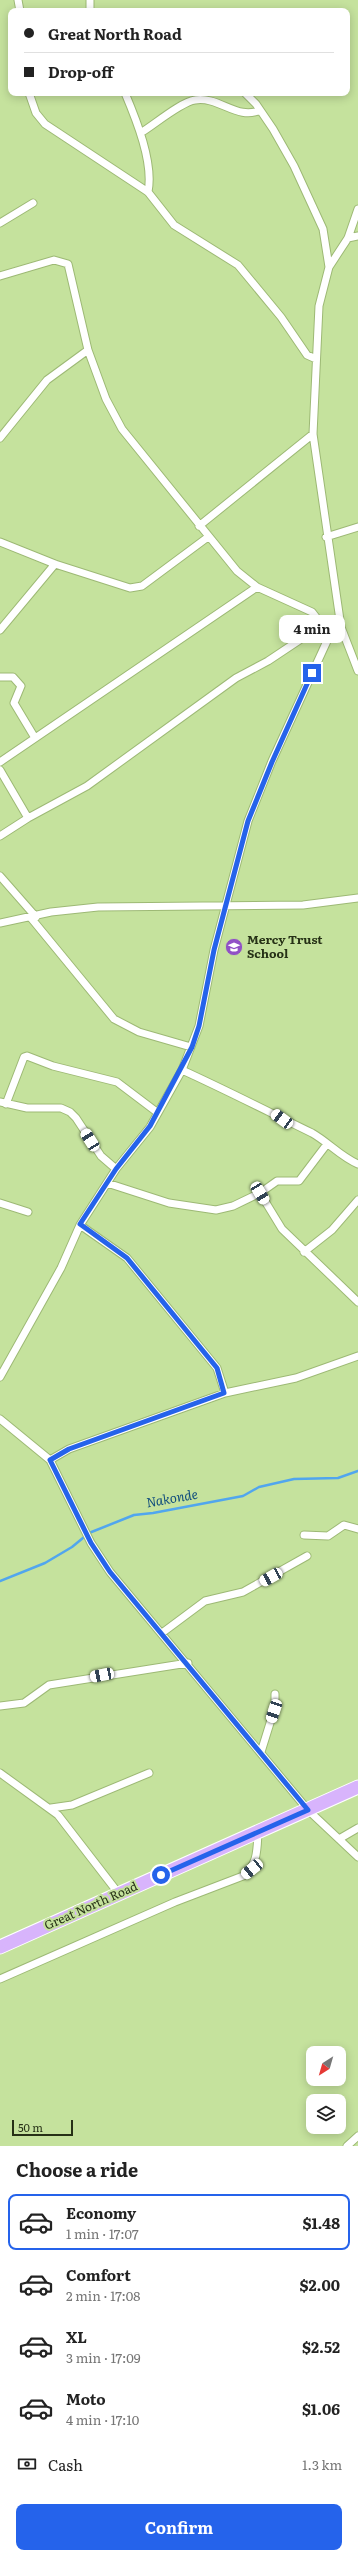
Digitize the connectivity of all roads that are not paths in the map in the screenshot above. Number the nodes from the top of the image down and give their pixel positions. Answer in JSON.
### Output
{"nodes":[{"id":1,"x":30,"y":96,"type":"edge"},
{"id":2,"x":126,"y":96,"type":"edge"},
{"id":3,"x":248,"y":96,"type":"edge"},
{"id":4,"x":260,"y":110,"type":"junction"},
{"id":5,"x":142,"y":132,"type":"junction"},
{"id":6,"x":148,"y":192,"type":"junction"},
{"id":7,"x":33,"y":203,"type":"dead end"},
{"id":8,"x":358,"y":209,"type":"edge"},
{"id":9,"x":0,"y":223,"type":"edge"},
{"id":10,"x":358,"y":236,"type":"edge"},
{"id":11,"x":348,"y":238,"type":"junction"},
{"id":12,"x":329,"y":267,"type":"junction"},
{"id":13,"x":0,"y":276,"type":"edge"},
{"id":14,"x":88,"y":350,"type":"junction"},
{"id":15,"x":316,"y":359,"type":"junction"},
{"id":16,"x":313,"y":434,"type":"junction"},
{"id":17,"x":0,"y":438,"type":"edge"},
{"id":18,"x":199,"y":526,"type":"junction"},
{"id":19,"x":358,"y":527,"type":"edge"},
{"id":20,"x":208,"y":537,"type":"junction"},
{"id":21,"x":326,"y":538,"type":"junction"},
{"id":22,"x":0,"y":542,"type":"edge"},
{"id":23,"x":55,"y":564,"type":"junction"},
{"id":24,"x":257,"y":587,"type":"junction"},
{"id":25,"x":322,"y":625,"type":"junction"},
{"id":26,"x":337,"y":628,"type":"junction"},
{"id":27,"x":0,"y":630,"type":"edge"},
{"id":28,"x":358,"y":671,"type":"edge"},
{"id":29,"x":0,"y":677,"type":"edge"},
{"id":30,"x":35,"y":738,"type":"junction"},
{"id":31,"x":0,"y":762,"type":"edge"},
{"id":32,"x":0,"y":770,"type":"edge"},
{"id":33,"x":28,"y":818,"type":"junction"},
{"id":34,"x":0,"y":836,"type":"edge"},
{"id":35,"x":0,"y":876,"type":"edge"},
{"id":36,"x":358,"y":898,"type":"edge"},
{"id":37,"x":225,"y":905,"type":"junction"},
{"id":38,"x":34,"y":917,"type":"junction"},
{"id":39,"x":0,"y":923,"type":"edge"},
{"id":40,"x":192,"y":1047,"type":"junction"},
{"id":41,"x":182,"y":1070,"type":"junction"},
{"id":42,"x":3,"y":1103,"type":"edge"},
{"id":43,"x":158,"y":1114,"type":"junction"},
{"id":44,"x":327,"y":1144,"type":"junction"},
{"id":45,"x":358,"y":1164,"type":"edge"},
{"id":46,"x":116,"y":1169,"type":"junction"},
{"id":47,"x":107,"y":1183,"type":"junction"},
{"id":48,"x":260,"y":1193,"type":"junction"},
{"id":49,"x":358,"y":1200,"type":"edge"},
{"id":50,"x":0,"y":1203,"type":"edge"},
{"id":51,"x":28,"y":1212,"type":"dead end"},
{"id":52,"x":80,"y":1224,"type":"junction"},
{"id":53,"x":304,"y":1252,"type":"junction"},
{"id":54,"x":358,"y":1302,"type":"edge"},
{"id":55,"x":358,"y":1356,"type":"edge"},
{"id":56,"x":0,"y":1377,"type":"edge"},
{"id":57,"x":224,"y":1393,"type":"junction"},
{"id":58,"x":0,"y":1419,"type":"edge"},
{"id":59,"x":50,"y":1460,"type":"junction"},
{"id":60,"x":358,"y":1529,"type":"edge"},
{"id":61,"x":304,"y":1534,"type":"dead end"},
{"id":62,"x":307,"y":1556,"type":"dead end"},
{"id":63,"x":162,"y":1633,"type":"junction"},
{"id":64,"x":188,"y":1663,"type":"junction"},
{"id":65,"x":275,"y":1694,"type":"dead end"},
{"id":66,"x":0,"y":1706,"type":"edge"},
{"id":67,"x":261,"y":1752,"type":"junction"},
{"id":68,"x":0,"y":1773,"type":"edge"},
{"id":69,"x":149,"y":1773,"type":"dead end"},
{"id":70,"x":358,"y":1787,"type":"edge"},
{"id":71,"x":51,"y":1808,"type":"junction"},
{"id":72,"x":308,"y":1810,"type":"junction"},
{"id":73,"x":358,"y":1828,"type":"edge"},
{"id":74,"x":258,"y":1832,"type":"junction"},
{"id":75,"x":339,"y":1839,"type":"junction"},
{"id":76,"x":358,"y":1857,"type":"edge"},
{"id":77,"x":119,"y":1894,"type":"junction"},
{"id":78,"x":0,"y":1947,"type":"edge"},
{"id":79,"x":0,"y":1979,"type":"edge"},
{"id":80,"x":358,"y":2136,"type":"edge"},
{"id":81,"x":347,"y":2146,"type":"edge"}],
"edges":[{"from":1,"to":6,"type":"street"},
{"from":2,"to":5,"type":"street"},
{"from":3,"to":4,"type":"street"},
{"from":4,"to":5,"type":"street"},
{"from":4,"to":12,"type":"street"},
{"from":5,"to":6,"type":"street"},
{"from":6,"to":15,"type":"street"},
{"from":7,"to":9,"type":"street"},
{"from":8,"to":11,"type":"street"},
{"from":10,"to":11,"type":"street"},
{"from":11,"to":12,"type":"street"},
{"from":12,"to":15,"type":"street"},
{"from":13,"to":14,"type":"street"},
{"from":14,"to":17,"type":"street"},
{"from":14,"to":18,"type":"street"},
{"from":15,"to":16,"type":"street"},
{"from":16,"to":18,"type":"street"},
{"from":16,"to":21,"type":"street"},
{"from":18,"to":20,"type":"street"},
{"from":19,"to":21,"type":"street"},
{"from":20,"to":23,"type":"street"},
{"from":20,"to":24,"type":"street"},
{"from":21,"to":26,"type":"street"},
{"from":22,"to":23,"type":"street"},
{"from":23,"to":27,"type":"street"},
{"from":24,"to":25,"type":"street"},
{"from":24,"to":30,"type":"street"},
{"from":25,"to":26,"type":"street"},
{"from":25,"to":33,"type":"street"},
{"from":26,"to":28,"type":"street"},
{"from":26,"to":37,"type":"street"},
{"from":29,"to":30,"type":"street"},
{"from":30,"to":31,"type":"street"},
{"from":32,"to":33,"type":"street"},
{"from":33,"to":34,"type":"street"},
{"from":35,"to":38,"type":"street"},
{"from":36,"to":37,"type":"street"},
{"from":37,"to":38,"type":"street"},
{"from":37,"to":40,"type":"street"},
{"from":38,"to":39,"type":"street"},
{"from":38,"to":40,"type":"street"},
{"from":40,"to":41,"type":"street"},
{"from":41,"to":43,"type":"street"},
{"from":41,"to":44,"type":"street"},
{"from":42,"to":43,"type":"street"},
{"from":42,"to":46,"type":"street"},
{"from":43,"to":46,"type":"street"},
{"from":44,"to":45,"type":"street"},
{"from":44,"to":48,"type":"street"},
{"from":46,"to":47,"type":"street"},
{"from":47,"to":48,"type":"street"},
{"from":47,"to":52,"type":"street"},
{"from":48,"to":53,"type":"street"},
{"from":49,"to":53,"type":"street"},
{"from":50,"to":51,"type":"street"},
{"from":52,"to":56,"type":"street"},
{"from":52,"to":57,"type":"street"},
{"from":53,"to":54,"type":"street"},
{"from":55,"to":57,"type":"street"},
{"from":57,"to":59,"type":"street"},
{"from":58,"to":59,"type":"street"},
{"from":59,"to":63,"type":"street"},
{"from":60,"to":61,"type":"street"},
{"from":62,"to":63,"type":"street"},
{"from":63,"to":64,"type":"street"},
{"from":64,"to":66,"type":"street"},
{"from":64,"to":67,"type":"street"},
{"from":65,"to":67,"type":"street"},
{"from":67,"to":72,"type":"street"},
{"from":68,"to":71,"type":"street"},
{"from":69,"to":71,"type":"street"},
{"from":70,"to":72,"type":"highway","name":"Great North Road"},
{"from":71,"to":77,"type":"street"},
{"from":72,"to":74,"type":"highway","name":"Great North Road"},
{"from":72,"to":75,"type":"street"},
{"from":73,"to":75,"type":"street"},
{"from":74,"to":77,"type":"highway","name":"Great North Road"},
{"from":74,"to":79,"type":"street"},
{"from":75,"to":76,"type":"street"},
{"from":77,"to":78,"type":"highway","name":"Great North Road"},
{"from":80,"to":81,"type":"street"}]}
